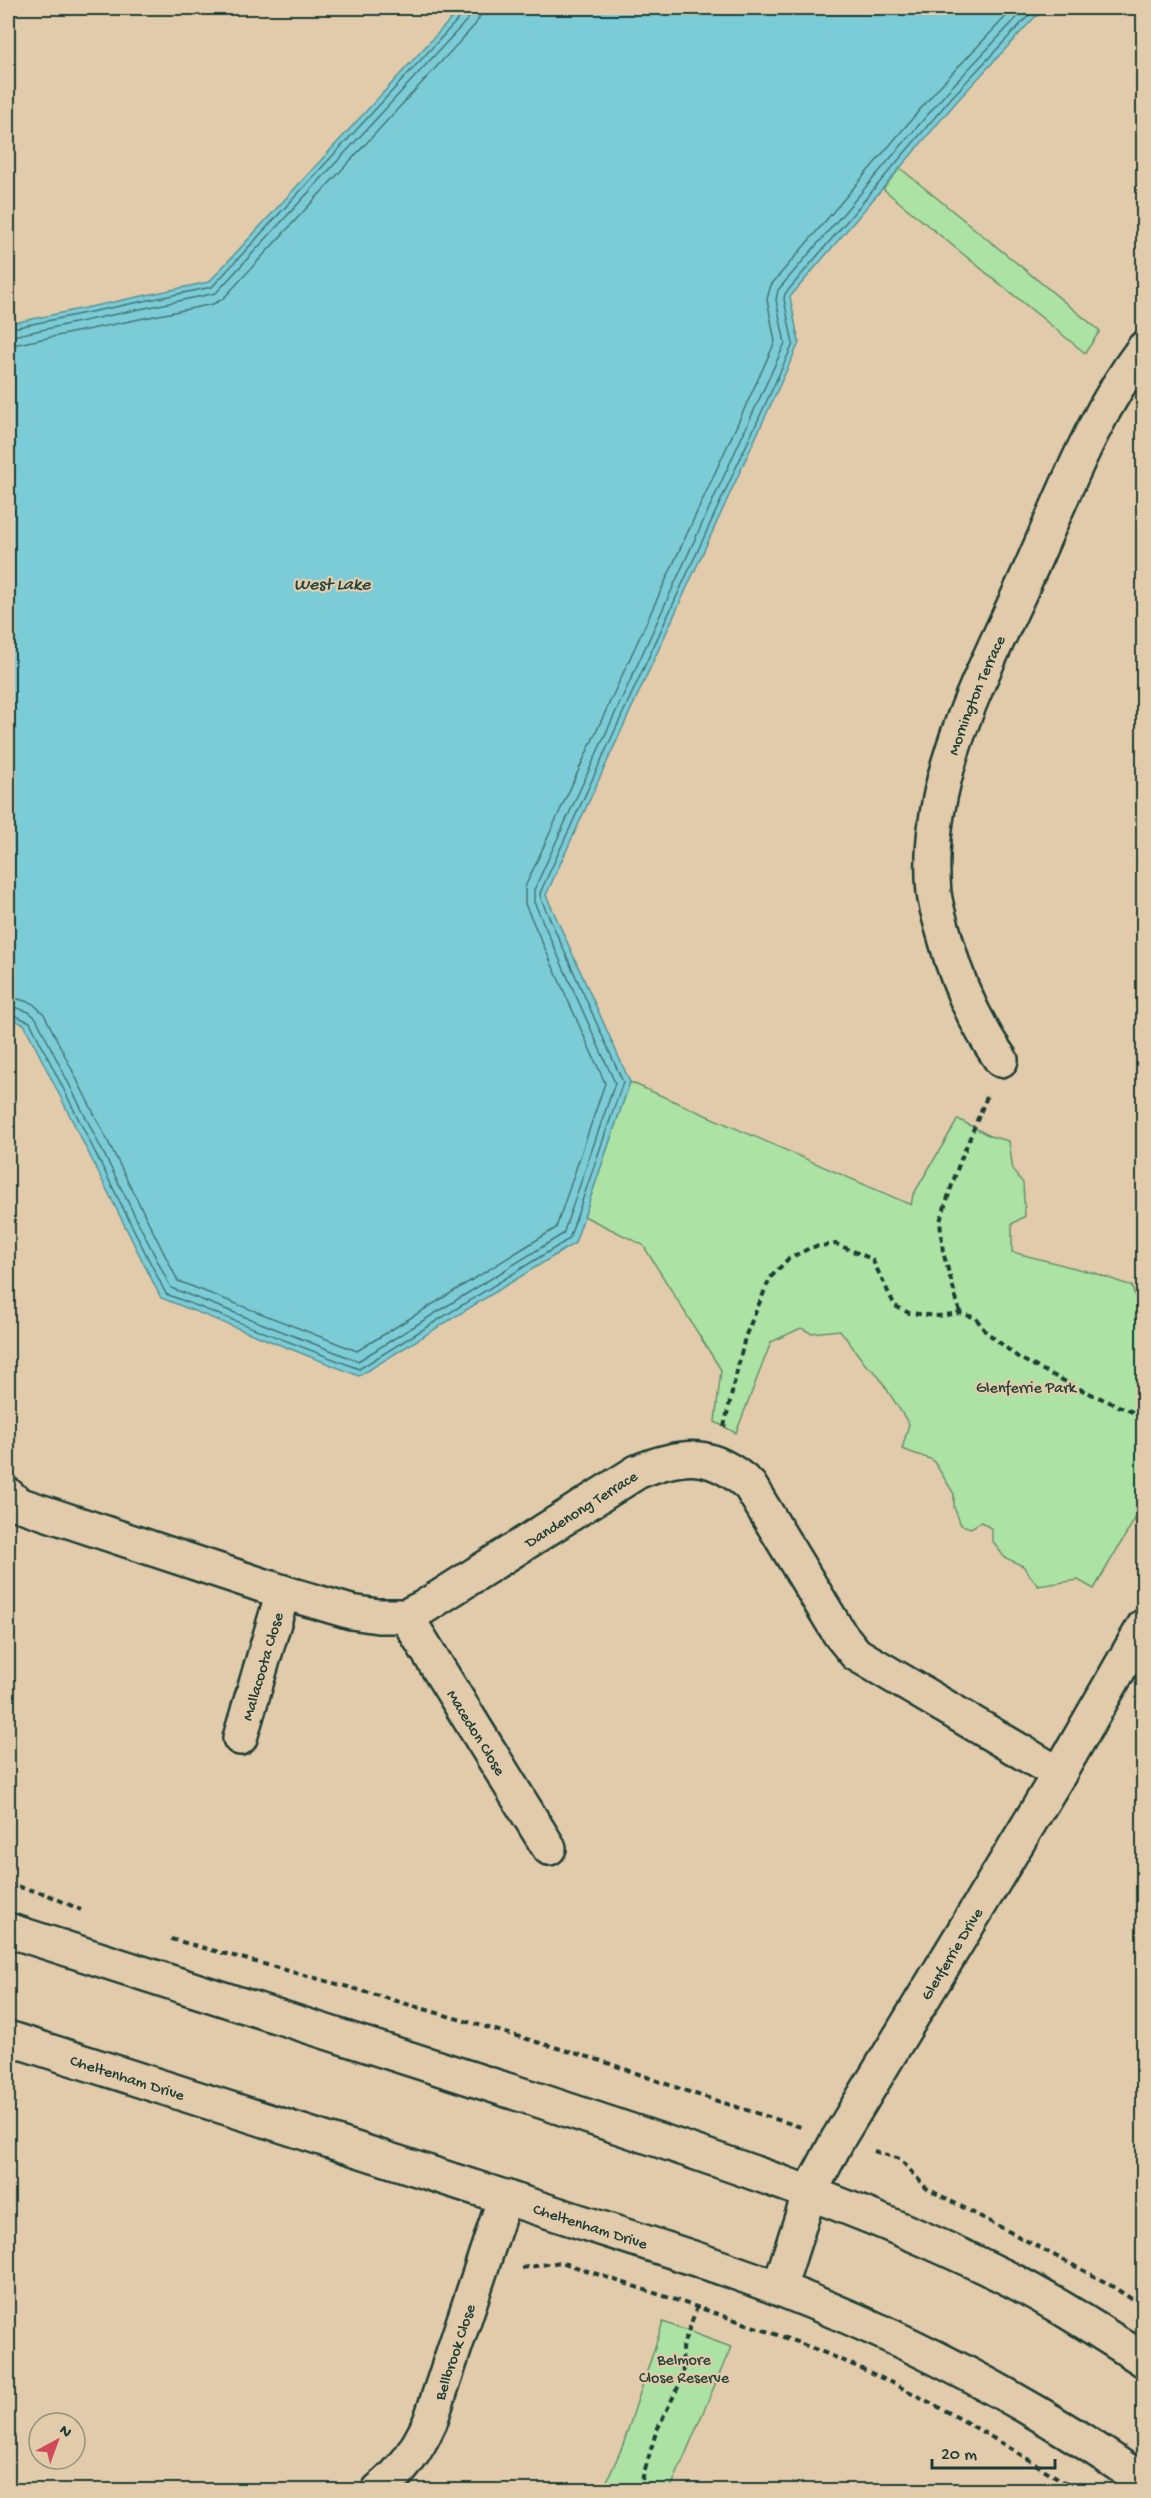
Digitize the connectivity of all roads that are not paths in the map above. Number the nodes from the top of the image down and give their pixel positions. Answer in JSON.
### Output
{"nodes":[{"id":1,"x":1143,"y":348,"type":"edge"},
{"id":2,"x":1001,"y":1060,"type":"road end"},
{"id":3,"x":11,"y":1504,"type":"edge"},
{"id":4,"x":283,"y":1592,"type":"junction"},
{"id":5,"x":406,"y":1616,"type":"junction"},
{"id":6,"x":1143,"y":1626,"type":"edge"},
{"id":7,"x":240,"y":1738,"type":"dead end"},
{"id":8,"x":1059,"y":1774,"type":"junction"},
{"id":9,"x":549,"y":1848,"type":"dead end"},
{"id":10,"x":8,"y":1930,"type":"edge"},
{"id":11,"x":8,"y":2038,"type":"edge"},
{"id":12,"x":810,"y":2192,"type":"junction"},
{"id":13,"x":505,"y":2198,"type":"junction"},
{"id":14,"x":778,"y":2288,"type":"junction"},
{"id":15,"x":1143,"y":2360,"type":"edge"},
{"id":16,"x":1143,"y":2482,"type":"edge"},
{"id":17,"x":380,"y":2490,"type":"edge"}],
"edges":[{"from":1,"to":2,"type":"street","name":"Mornington Terrace"},
{"from":3,"to":4,"type":"street","name":"Dandenong Terrace"},
{"from":4,"to":5,"type":"street","name":"Dandenong Terrace"},
{"from":4,"to":7,"type":"street","name":"Mallacoota Close"},
{"from":5,"to":8,"type":"street","name":"Dandenong Terrace"},
{"from":5,"to":9,"type":"street","name":"Macedon Close"},
{"from":6,"to":8,"type":"street","name":"Glenferrie Drive"},
{"from":8,"to":12,"type":"street","name":"Glenferrie Drive"},
{"from":10,"to":12,"type":"street"},
{"from":11,"to":13,"type":"street","name":"Cheltenham Drive"},
{"from":12,"to":14,"type":"street","name":"Glenferrie Drive"},
{"from":12,"to":15,"type":"street"},
{"from":13,"to":14,"type":"street","name":"Cheltenham Drive"},
{"from":13,"to":17,"type":"street","name":"Bellbrook Close"},
{"from":14,"to":16,"type":"street","name":"Cheltenham Drive"}]}
